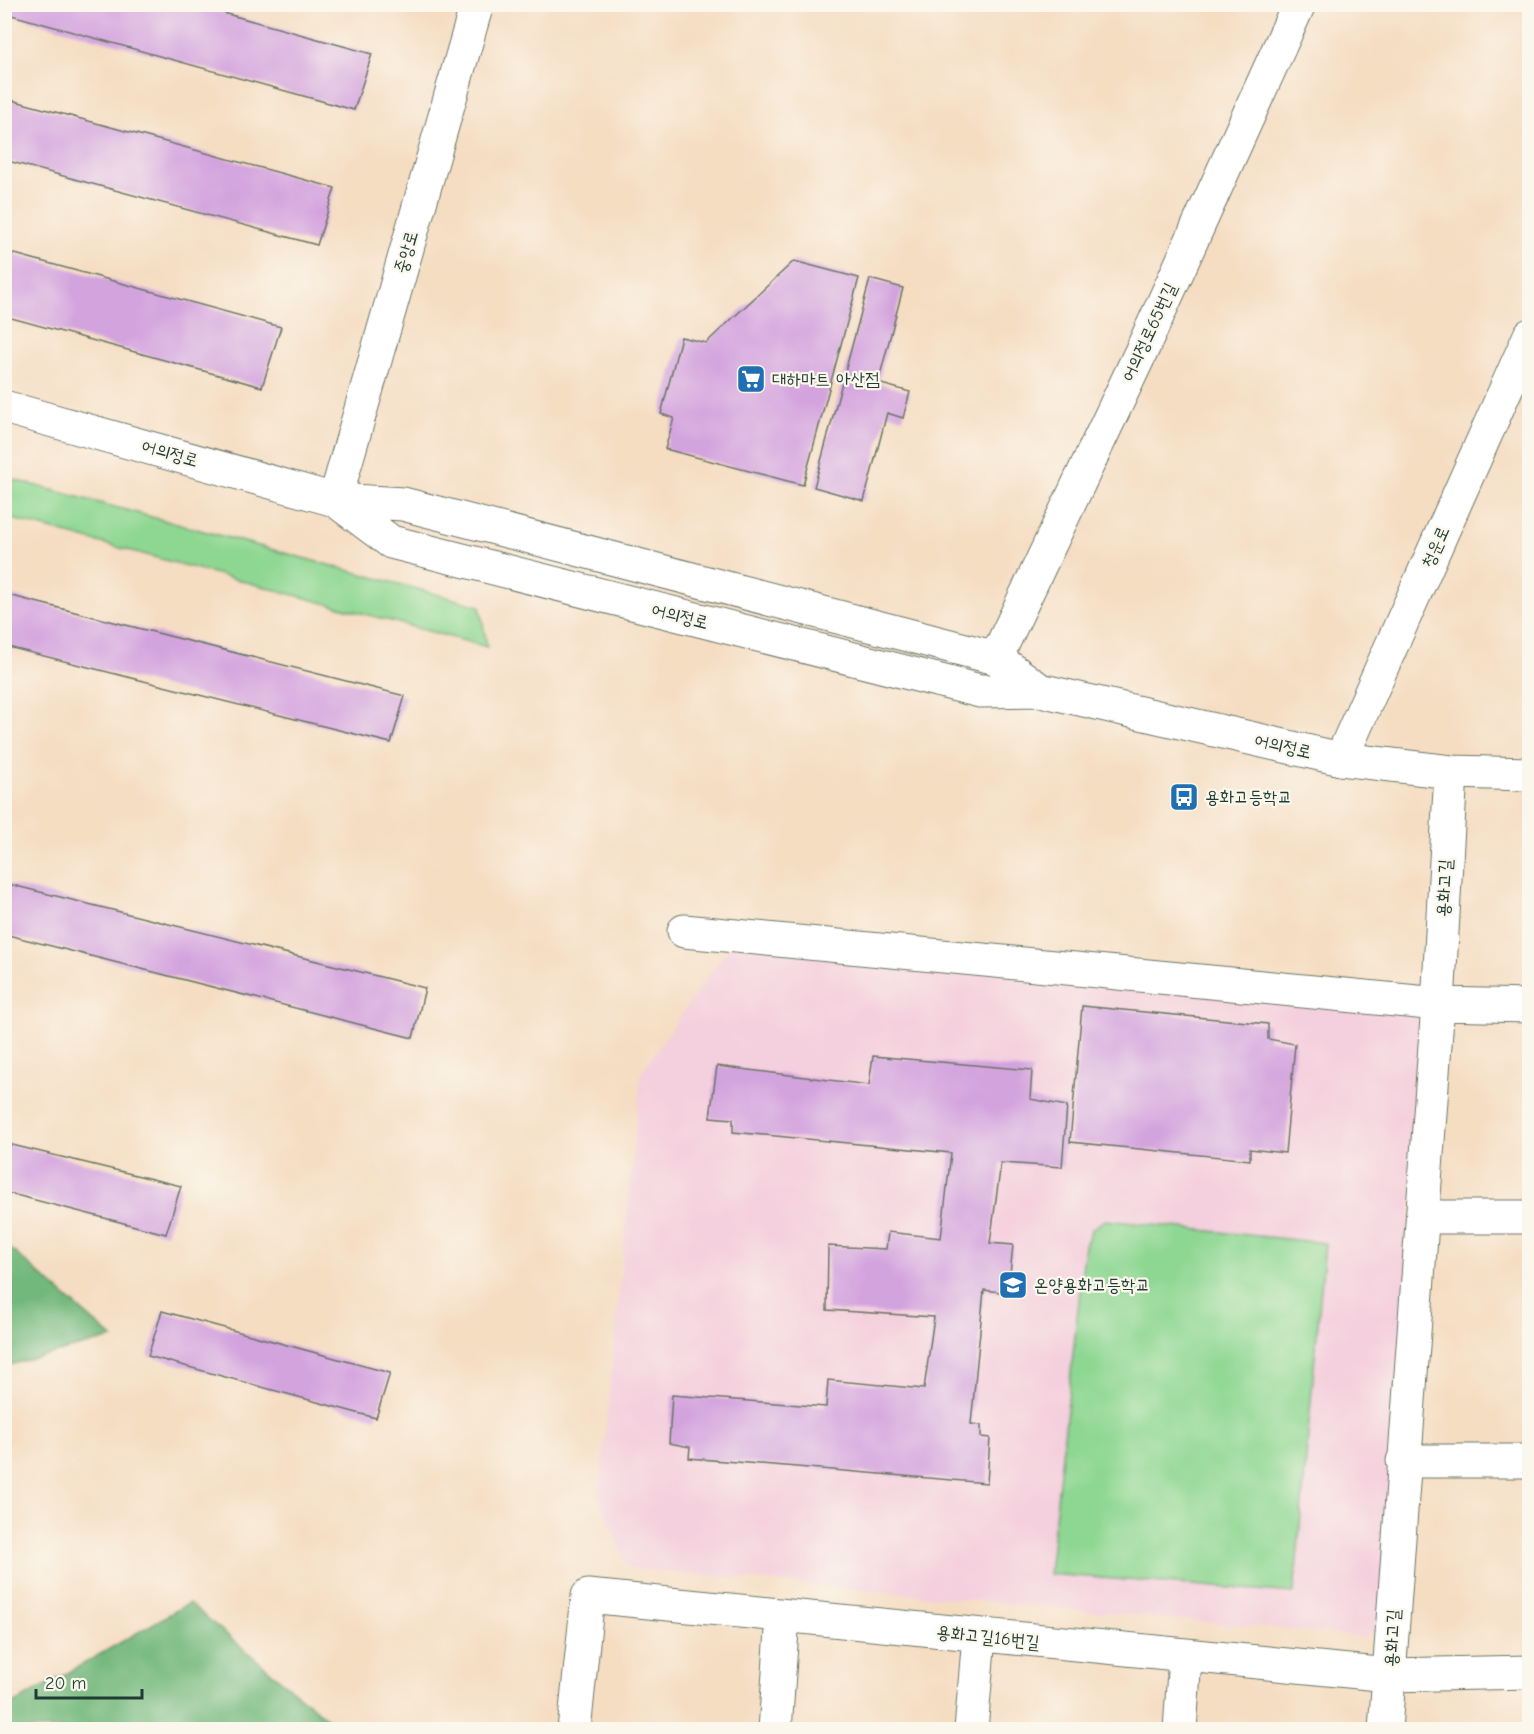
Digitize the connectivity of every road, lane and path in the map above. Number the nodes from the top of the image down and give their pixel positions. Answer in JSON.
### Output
{"nodes":[{"id":1,"x":477,"y":4,"type":"edge"},
{"id":2,"x":1299,"y":4,"type":"edge"},
{"id":3,"x":1530,"y":335,"type":"edge"},
{"id":4,"x":4,"y":407,"type":"edge"},
{"id":5,"x":335,"y":500,"type":"junction"},
{"id":6,"x":996,"y":658,"type":"junction"},
{"id":7,"x":1040,"y":690,"type":"junction"},
{"id":8,"x":1341,"y":759,"type":"junction"},
{"id":9,"x":1450,"y":772,"type":"junction"},
{"id":10,"x":1530,"y":774,"type":"edge"},
{"id":11,"x":684,"y":931,"type":"dead end"},
{"id":12,"x":1438,"y":1004,"type":"junction"},
{"id":13,"x":1530,"y":1006,"type":"edge"},
{"id":14,"x":1423,"y":1217,"type":"junction"},
{"id":15,"x":1530,"y":1217,"type":"edge"},
{"id":16,"x":1403,"y":1461,"type":"junction"},
{"id":17,"x":1530,"y":1461,"type":"edge"},
{"id":18,"x":783,"y":1616,"type":"junction"},
{"id":19,"x":979,"y":1636,"type":"junction"},
{"id":20,"x":1185,"y":1657,"type":"junction"},
{"id":21,"x":1530,"y":1672,"type":"edge"},
{"id":22,"x":1389,"y":1675,"type":"junction"},
{"id":23,"x":574,"y":1730,"type":"edge"},
{"id":24,"x":775,"y":1730,"type":"edge"},
{"id":25,"x":970,"y":1730,"type":"edge"},
{"id":26,"x":1180,"y":1730,"type":"edge"},
{"id":27,"x":1385,"y":1730,"type":"edge"}],
"edges":[{"from":1,"to":5,"type":"street","name":"중앙로"},
{"from":2,"to":6,"type":"street","name":"어의정로65번길"},
{"from":3,"to":8,"type":"street","name":"청운로"},
{"from":4,"to":5,"type":"street","name":"어의정로"},
{"from":5,"to":6,"type":"street","name":"어의정로"},
{"from":5,"to":7,"type":"street","name":"어의정로"},
{"from":6,"to":7,"type":"street","name":"어의정로"},
{"from":7,"to":8,"type":"street","name":"어의정로"},
{"from":8,"to":9,"type":"street","name":"어의정로"},
{"from":9,"to":10,"type":"street","name":"어의정로"},
{"from":9,"to":12,"type":"street","name":"용화고길"},
{"from":11,"to":12,"type":"street"},
{"from":12,"to":13,"type":"street"},
{"from":12,"to":14,"type":"street","name":"용화고길"},
{"from":14,"to":15,"type":"street"},
{"from":14,"to":16,"type":"street","name":"용화고길"},
{"from":16,"to":17,"type":"street"},
{"from":16,"to":22,"type":"street","name":"용화고길"},
{"from":18,"to":19,"type":"street","name":"용화고길16번길"},
{"from":18,"to":23,"type":"street","name":"용화고길16번길"},
{"from":18,"to":24,"type":"street"},
{"from":19,"to":20,"type":"street","name":"용화고길16번길"},
{"from":19,"to":25,"type":"street"},
{"from":20,"to":22,"type":"street","name":"용화고길16번길"},
{"from":20,"to":26,"type":"street"},
{"from":21,"to":22,"type":"street","name":"용화고길"},
{"from":22,"to":27,"type":"street"}]}
